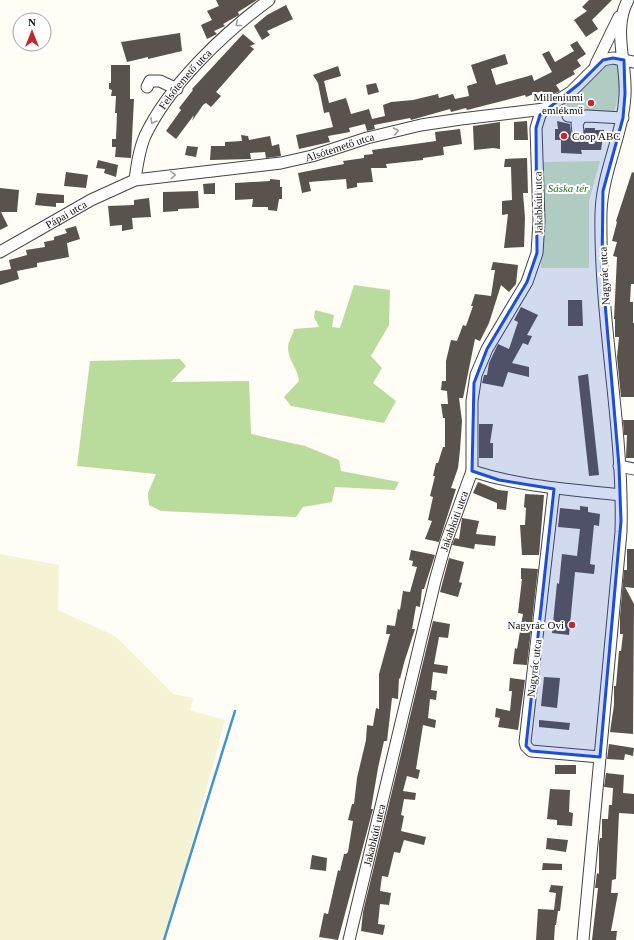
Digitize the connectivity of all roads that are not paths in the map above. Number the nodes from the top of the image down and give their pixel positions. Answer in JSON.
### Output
{"nodes":[{"id":1,"x":269,"y":0,"type":"edge"},
{"id":2,"x":627,"y":3,"type":"edge"},
{"id":3,"x":629,"y":61,"type":"edge"},
{"id":4,"x":595,"y":66,"type":"junction"},
{"id":5,"x":147,"y":87,"type":"dead end"},
{"id":6,"x":177,"y":89,"type":"junction"},
{"id":7,"x":544,"y":109,"type":"junction"},
{"id":8,"x":568,"y":116,"type":"dead end"},
{"id":9,"x":581,"y":117,"type":"junction"},
{"id":10,"x":623,"y":118,"type":"junction"},
{"id":11,"x":578,"y":132,"type":"dead end"},
{"id":12,"x":135,"y":180,"type":"junction"},
{"id":13,"x":0,"y":252,"type":"edge"},
{"id":14,"x":619,"y":466,"type":"junction"},
{"id":15,"x":634,"y":469,"type":"edge"},
{"id":16,"x":472,"y":471,"type":"junction"},
{"id":17,"x":554,"y":489,"type":"junction"},
{"id":18,"x":620,"y":495,"type":"junction"},
{"id":19,"x":600,"y":757,"type":"junction"},
{"id":20,"x":349,"y":940,"type":"edge"},
{"id":21,"x":583,"y":940,"type":"edge"}],
"edges":[{"from":1,"to":6,"type":"street","name":"Felsőtemető utca","one_way":true},
{"from":2,"to":3,"type":"street","name":"Nagyrác utca"},
{"from":2,"to":4,"type":"street"},
{"from":3,"to":4,"type":"street"},
{"from":3,"to":10,"type":"street","name":"Nagyrác utca"},
{"from":4,"to":7,"type":"street"},
{"from":5,"to":6,"type":"street"},
{"from":6,"to":12,"type":"street","name":"Felsőtemető utca","one_way":true},
{"from":12,"to":7,"type":"street","name":"Alsótemető utca","one_way":true},
{"from":7,"to":16,"type":"street","name":"Jakabkúti utca"},
{"from":8,"to":9,"type":"street"},
{"from":9,"to":10,"type":"street"},
{"from":9,"to":11,"type":"street"},
{"from":10,"to":14,"type":"street","name":"Nagyrác utca"},
{"from":12,"to":13,"type":"street","name":"Pápai utca"},
{"from":14,"to":15,"type":"street"},
{"from":14,"to":18,"type":"street","name":"Nagyrác utca"},
{"from":16,"to":17,"type":"street"},
{"from":16,"to":20,"type":"street","name":"Jakabkúti utca"},
{"from":17,"to":18,"type":"street"},
{"from":17,"to":19,"type":"street","name":"Nagyrác utca"},
{"from":18,"to":19,"type":"street","name":"Nagyrác utca"},
{"from":19,"to":21,"type":"street","name":"Nagyrác utca"}]}
